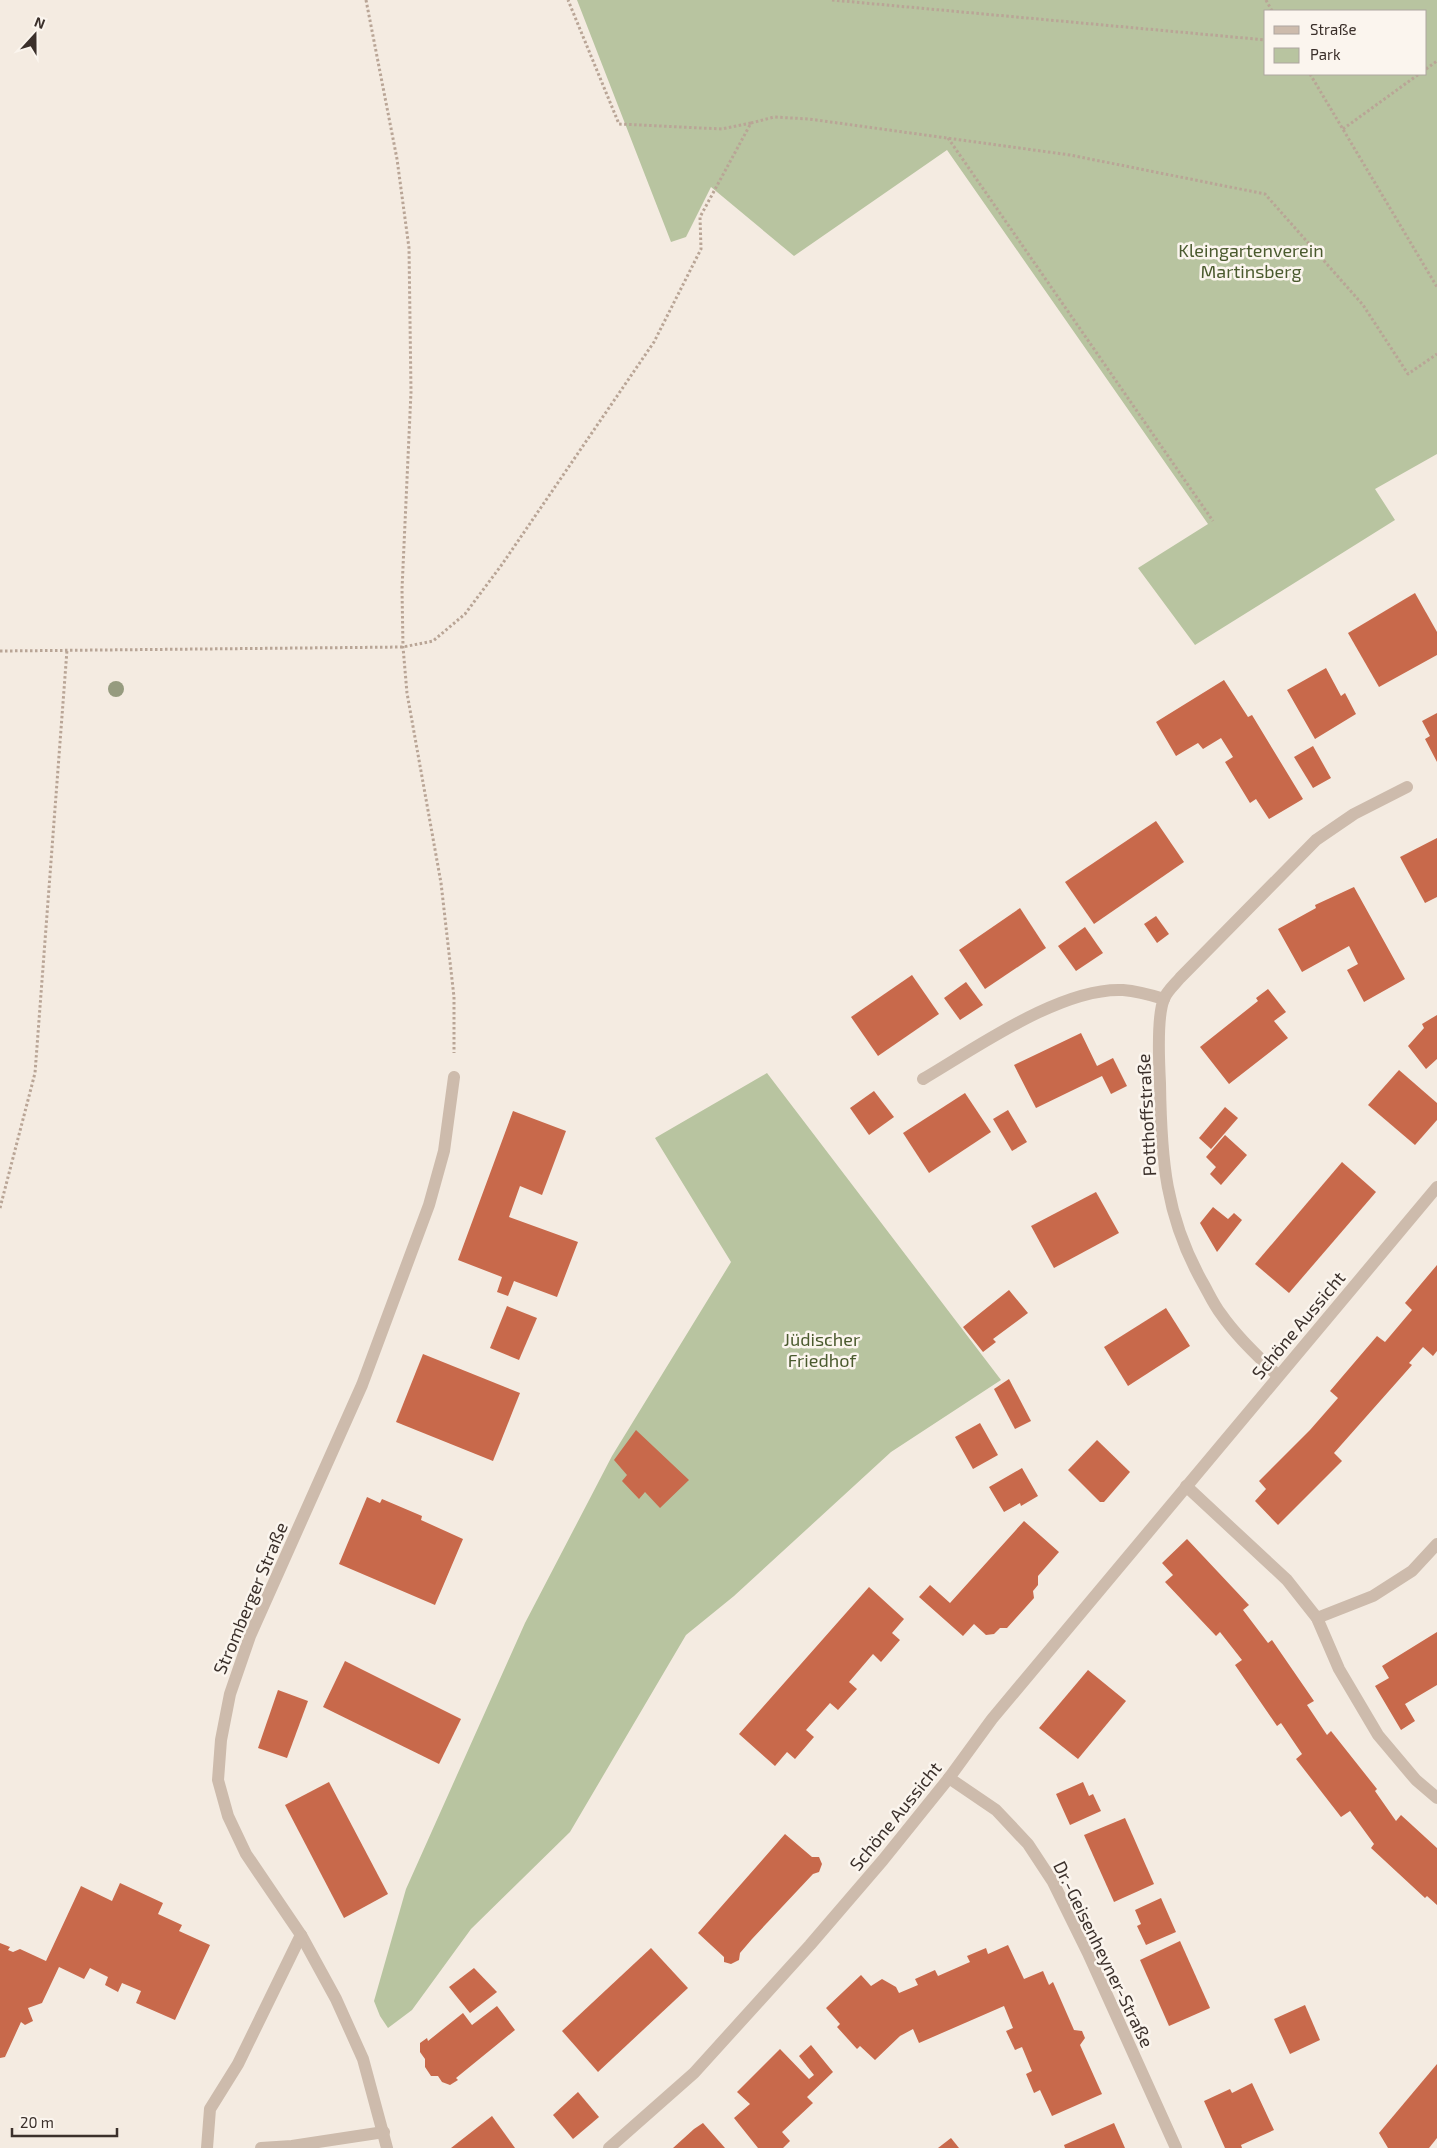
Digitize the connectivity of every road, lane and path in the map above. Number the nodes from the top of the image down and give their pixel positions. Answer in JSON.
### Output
{"nodes":[{"id":1,"x":366,"y":0,"type":"edge"},
{"id":2,"x":568,"y":0,"type":"edge"},
{"id":3,"x":832,"y":0,"type":"edge"},
{"id":4,"x":1264,"y":40,"type":"edge"},
{"id":5,"x":1311,"y":75,"type":"edge"},
{"id":6,"x":1418,"y":75,"type":"edge"},
{"id":7,"x":751,"y":123,"type":"junction"},
{"id":8,"x":1343,"y":129,"type":"junction"},
{"id":9,"x":948,"y":138,"type":"junction"},
{"id":10,"x":1437,"y":287,"type":"edge"},
{"id":11,"x":1437,"y":354,"type":"edge"},
{"id":12,"x":1213,"y":521,"type":"dead end"},
{"id":13,"x":403,"y":647,"type":"junction"},
{"id":14,"x":67,"y":650,"type":"junction"},
{"id":15,"x":0,"y":651,"type":"edge"},
{"id":16,"x":1407,"y":787,"type":"dead end"},
{"id":17,"x":1164,"y":999,"type":"junction"},
{"id":18,"x":454,"y":1077,"type":"joint"},
{"id":19,"x":923,"y":1079,"type":"dead end"},
{"id":20,"x":1437,"y":1187,"type":"edge"},
{"id":21,"x":0,"y":1208,"type":"edge"},
{"id":22,"x":1278,"y":1376,"type":"junction"},
{"id":23,"x":1186,"y":1486,"type":"junction"},
{"id":24,"x":1437,"y":1544,"type":"edge"},
{"id":25,"x":1317,"y":1618,"type":"junction"},
{"id":26,"x":949,"y":1778,"type":"junction"},
{"id":27,"x":1437,"y":1798,"type":"edge"},
{"id":28,"x":301,"y":1935,"type":"junction"},
{"id":29,"x":384,"y":2132,"type":"junction"},
{"id":30,"x":207,"y":2148,"type":"edge"},
{"id":31,"x":261,"y":2148,"type":"edge"},
{"id":32,"x":387,"y":2148,"type":"edge"},
{"id":33,"x":609,"y":2148,"type":"edge"},
{"id":34,"x":1176,"y":2148,"type":"edge"}],
"edges":[{"from":1,"to":13,"type":"path"},
{"from":2,"to":7,"type":"path"},
{"from":3,"to":4,"type":"path"},
{"from":5,"to":8,"type":"path"},
{"from":6,"to":8,"type":"path"},
{"from":7,"to":9,"type":"path"},
{"from":7,"to":13,"type":"path"},
{"from":8,"to":10,"type":"path"},
{"from":9,"to":11,"type":"path"},
{"from":9,"to":12,"type":"path"},
{"from":13,"to":14,"type":"path"},
{"from":13,"to":18,"type":"path"},
{"from":14,"to":15,"type":"path"},
{"from":14,"to":21,"type":"path"},
{"from":16,"to":17,"type":"street"},
{"from":17,"to":19,"type":"street"},
{"from":17,"to":22,"type":"street","name":"Potthoffstraße"},
{"from":18,"to":28,"type":"street","name":"Stromberger Straße"},
{"from":20,"to":22,"type":"street","name":"Schöne Aussicht"},
{"from":22,"to":23,"type":"street","name":"Schöne Aussicht"},
{"from":23,"to":25,"type":"street"},
{"from":23,"to":26,"type":"street","name":"Schöne Aussicht"},
{"from":24,"to":25,"type":"street"},
{"from":25,"to":27,"type":"street"},
{"from":26,"to":33,"type":"street","name":"Schöne Aussicht"},
{"from":26,"to":34,"type":"street","name":"Dr.-Geisenheyner-Straße"},
{"from":28,"to":29,"type":"street","name":"Stromberger Straße"},
{"from":28,"to":30,"type":"street"},
{"from":29,"to":31,"type":"street"},
{"from":29,"to":32,"type":"street","name":"Stromberger Straße"}]}
